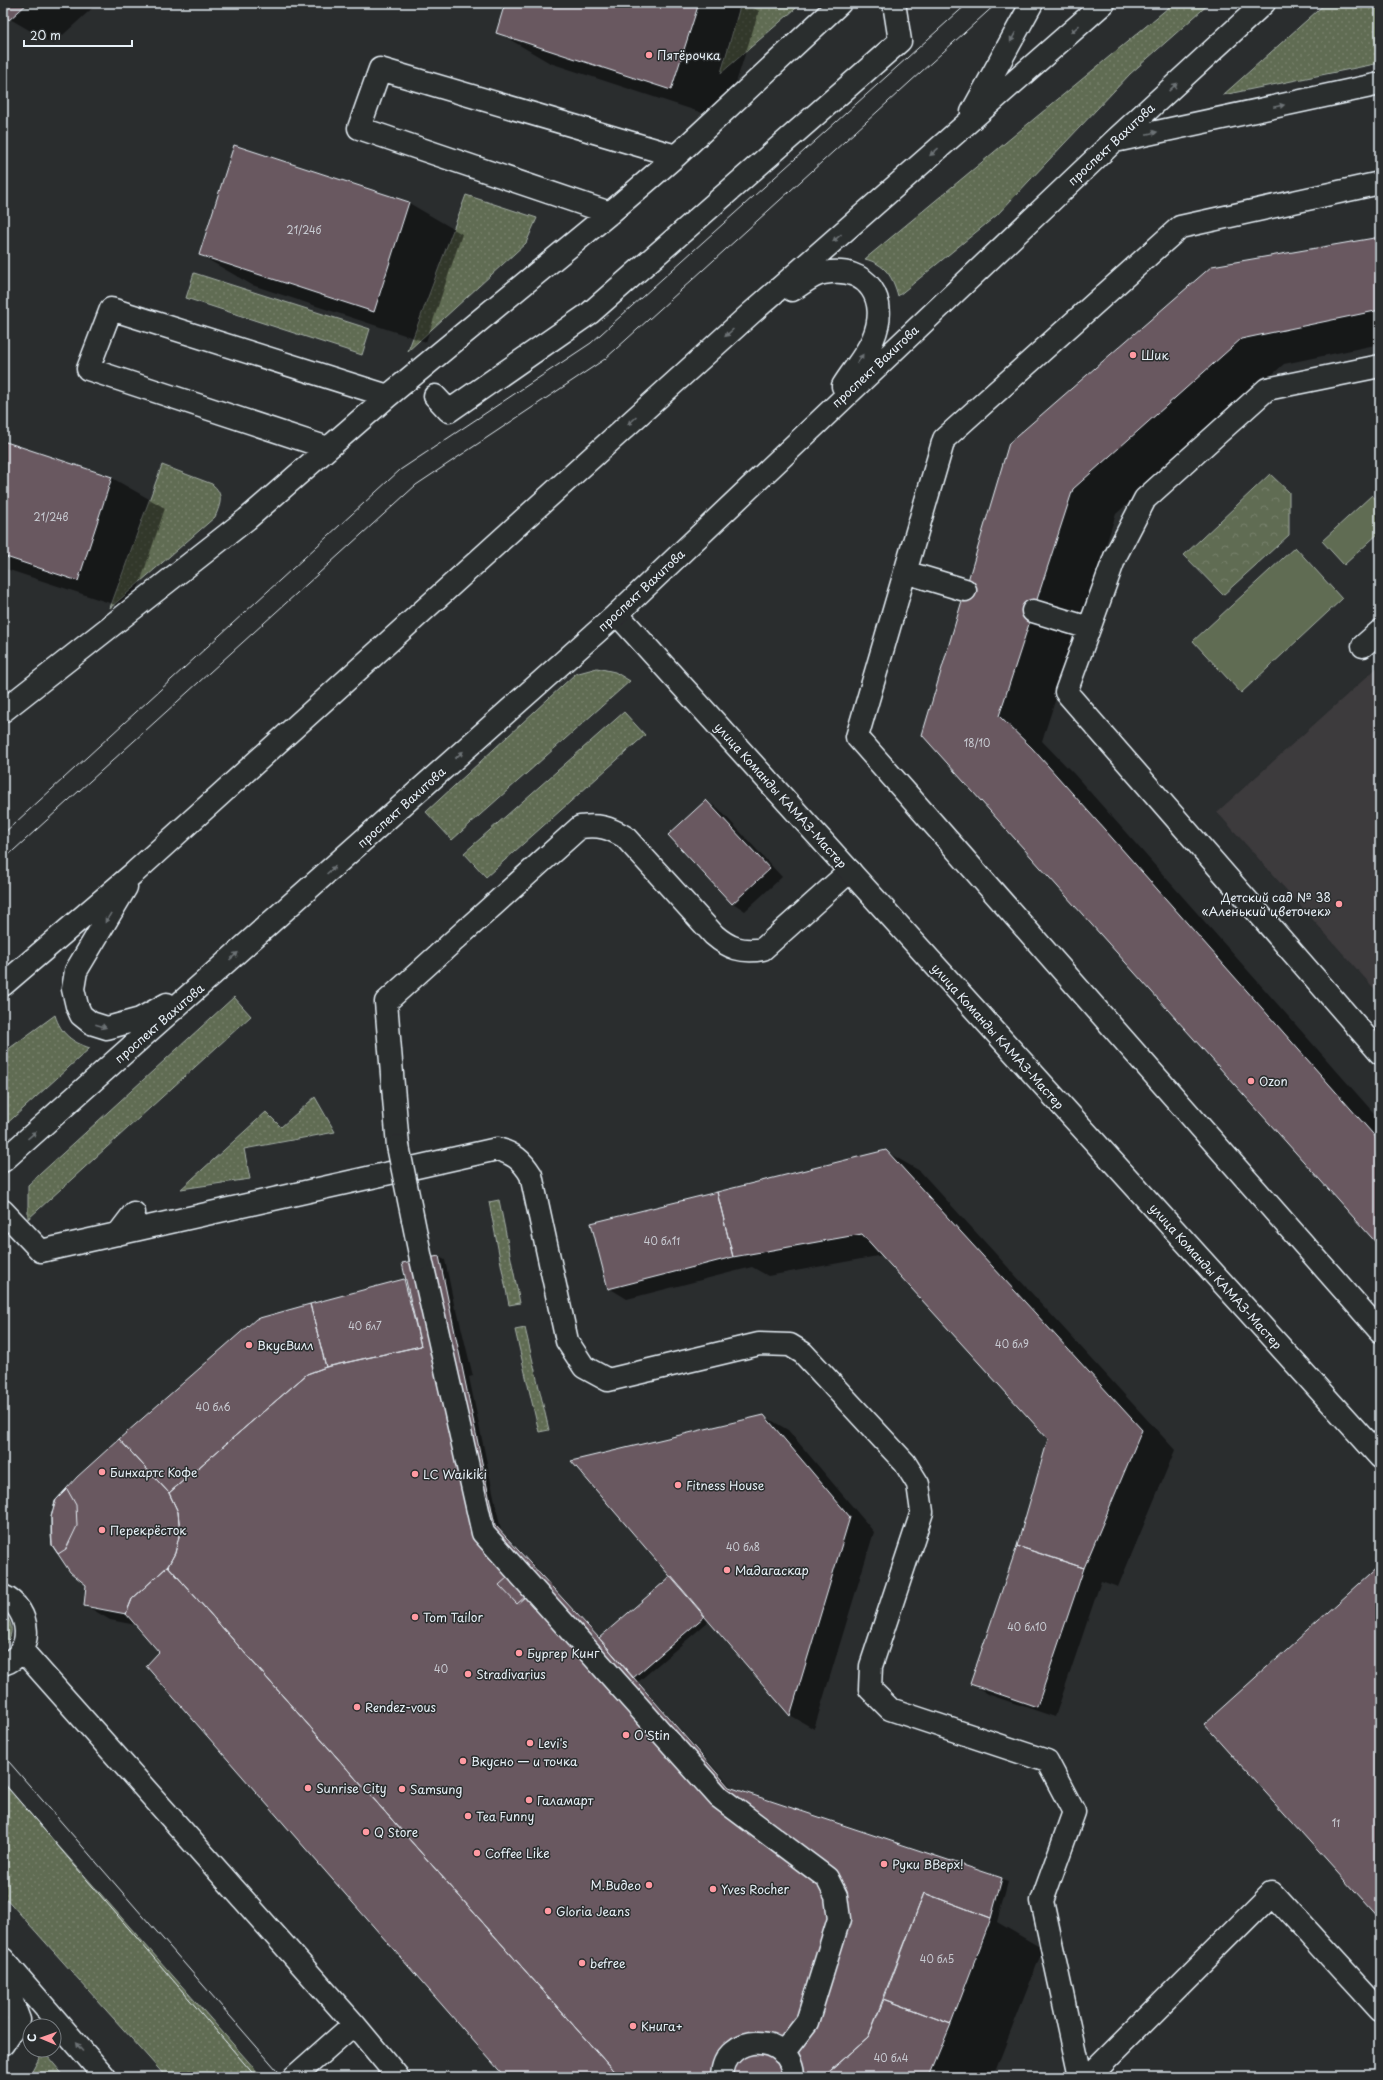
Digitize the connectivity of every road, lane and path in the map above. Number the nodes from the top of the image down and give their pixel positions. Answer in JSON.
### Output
{"nodes":[{"id":1,"x":840,"y":3,"type":"edge"},
{"id":2,"x":894,"y":3,"type":"edge"},
{"id":3,"x":1032,"y":3,"type":"edge"},
{"id":4,"x":1104,"y":3,"type":"edge"},
{"id":5,"x":1264,"y":3,"type":"edge"},
{"id":6,"x":1380,"y":84,"type":"edge"},
{"id":7,"x":964,"y":127,"type":"junction"},
{"id":8,"x":1114,"y":141,"type":"junction"},
{"id":9,"x":676,"y":156,"type":"junction"},
{"id":10,"x":1380,"y":182,"type":"edge"},
{"id":11,"x":610,"y":213,"type":"junction"},
{"id":12,"x":749,"y":315,"type":"junction"},
{"id":13,"x":1380,"y":366,"type":"edge"},
{"id":14,"x":388,"y":396,"type":"junction"},
{"id":15,"x":435,"y":396,"type":"dead end"},
{"id":16,"x":824,"y":415,"type":"junction"},
{"id":17,"x":328,"y":448,"type":"junction"},
{"id":18,"x":905,"y":572,"type":"junction"},
{"id":19,"x":965,"y":590,"type":"dead end"},
{"id":20,"x":1033,"y":610,"type":"dead end"},
{"id":21,"x":617,"y":614,"type":"junction"},
{"id":22,"x":1089,"y":628,"type":"junction"},
{"id":23,"x":1380,"y":631,"type":"edge"},
{"id":24,"x":1363,"y":646,"type":"dead end"},
{"id":25,"x":3,"y":711,"type":"edge"},
{"id":26,"x":850,"y":871,"type":"junction"},
{"id":27,"x":135,"y":872,"type":"junction"},
{"id":28,"x":212,"y":976,"type":"junction"},
{"id":29,"x":3,"y":985,"type":"edge"},
{"id":30,"x":1380,"y":1053,"type":"edge"},
{"id":31,"x":3,"y":1161,"type":"edge"},
{"id":32,"x":3,"y":1211,"type":"edge"},
{"id":33,"x":134,"y":1212,"type":"dead end"},
{"id":34,"x":118,"y":1234,"type":"junction"},
{"id":35,"x":1380,"y":1331,"type":"edge"},
{"id":36,"x":1380,"y":1457,"type":"edge"},
{"id":37,"x":3,"y":1596,"type":"edge"},
{"id":38,"x":21,"y":1649,"type":"junction"},
{"id":39,"x":3,"y":1664,"type":"edge"},
{"id":40,"x":3,"y":1959,"type":"edge"},
{"id":41,"x":3,"y":1978,"type":"edge"},
{"id":42,"x":1380,"y":2011,"type":"edge"},
{"id":43,"x":354,"y":2024,"type":"junction"},
{"id":44,"x":3,"y":2044,"type":"edge"},
{"id":45,"x":783,"y":2053,"type":"junction"},
{"id":46,"x":105,"y":2077,"type":"edge"},
{"id":47,"x":294,"y":2077,"type":"edge"},
{"id":48,"x":398,"y":2077,"type":"edge"},
{"id":49,"x":722,"y":2077,"type":"edge"},
{"id":50,"x":793,"y":2077,"type":"edge"},
{"id":51,"x":1080,"y":2077,"type":"edge"},
{"id":52,"x":1088,"y":2077,"type":"edge"}],
"edges":[{"from":1,"to":9,"type":"main road"},
{"from":2,"to":15,"type":"main road"},
{"from":3,"to":7,"type":"main road","one_way":true},
{"from":4,"to":7,"type":"main road","one_way":true},
{"from":8,"to":5,"type":"main road","name":"проспект Вахитова","one_way":true},
{"from":8,"to":6,"type":"main road","one_way":true},
{"from":7,"to":12,"type":"main road","one_way":true},
{"from":8,"to":16,"type":"main road","name":"проспект Вахитова"},
{"from":9,"to":11,"type":"main road"},
{"from":9,"to":11,"type":"main road"},
{"from":10,"to":18,"type":"main road"},
{"from":11,"to":14,"type":"main road"},
{"from":16,"to":12,"type":"main road","one_way":true},
{"from":12,"to":27,"type":"main road","one_way":true},
{"from":13,"to":22,"type":"main road"},
{"from":14,"to":17,"type":"main road"},
{"from":14,"to":17,"type":"main road"},
{"from":16,"to":21,"type":"main road","name":"проспект Вахитова"},
{"from":17,"to":25,"type":"main road"},
{"from":18,"to":19,"type":"main road"},
{"from":18,"to":35,"type":"main road"},
{"from":20,"to":22,"type":"main road"},
{"from":21,"to":26,"type":"main road","name":"улица Команды КАМАЗ-Мастер"},
{"from":28,"to":21,"type":"main road","name":"проспект Вахитова","one_way":true},
{"from":22,"to":30,"type":"main road"},
{"from":23,"to":24,"type":"main road"},
{"from":26,"to":36,"type":"main road","name":"улица Команды КАМАЗ-Мастер"},
{"from":26,"to":45,"type":"main road","bridge":true},
{"from":27,"to":28,"type":"main road","one_way":true},
{"from":27,"to":29,"type":"main road"},
{"from":31,"to":28,"type":"main road","name":"проспект Вахитова","one_way":true},
{"from":32,"to":34,"type":"main road"},
{"from":33,"to":34,"type":"main road"},
{"from":34,"to":51,"type":"main road"},
{"from":37,"to":38,"type":"main road"},
{"from":38,"to":39,"type":"main road"},
{"from":38,"to":43,"type":"main road"},
{"from":46,"to":40,"type":"main road","one_way":true},
{"from":41,"to":44,"type":"main road"},
{"from":42,"to":52,"type":"main road"},
{"from":43,"to":47,"type":"main road"},
{"from":43,"to":48,"type":"main road"},
{"from":45,"to":49,"type":"main road"},
{"from":45,"to":50,"type":"main road"}]}
